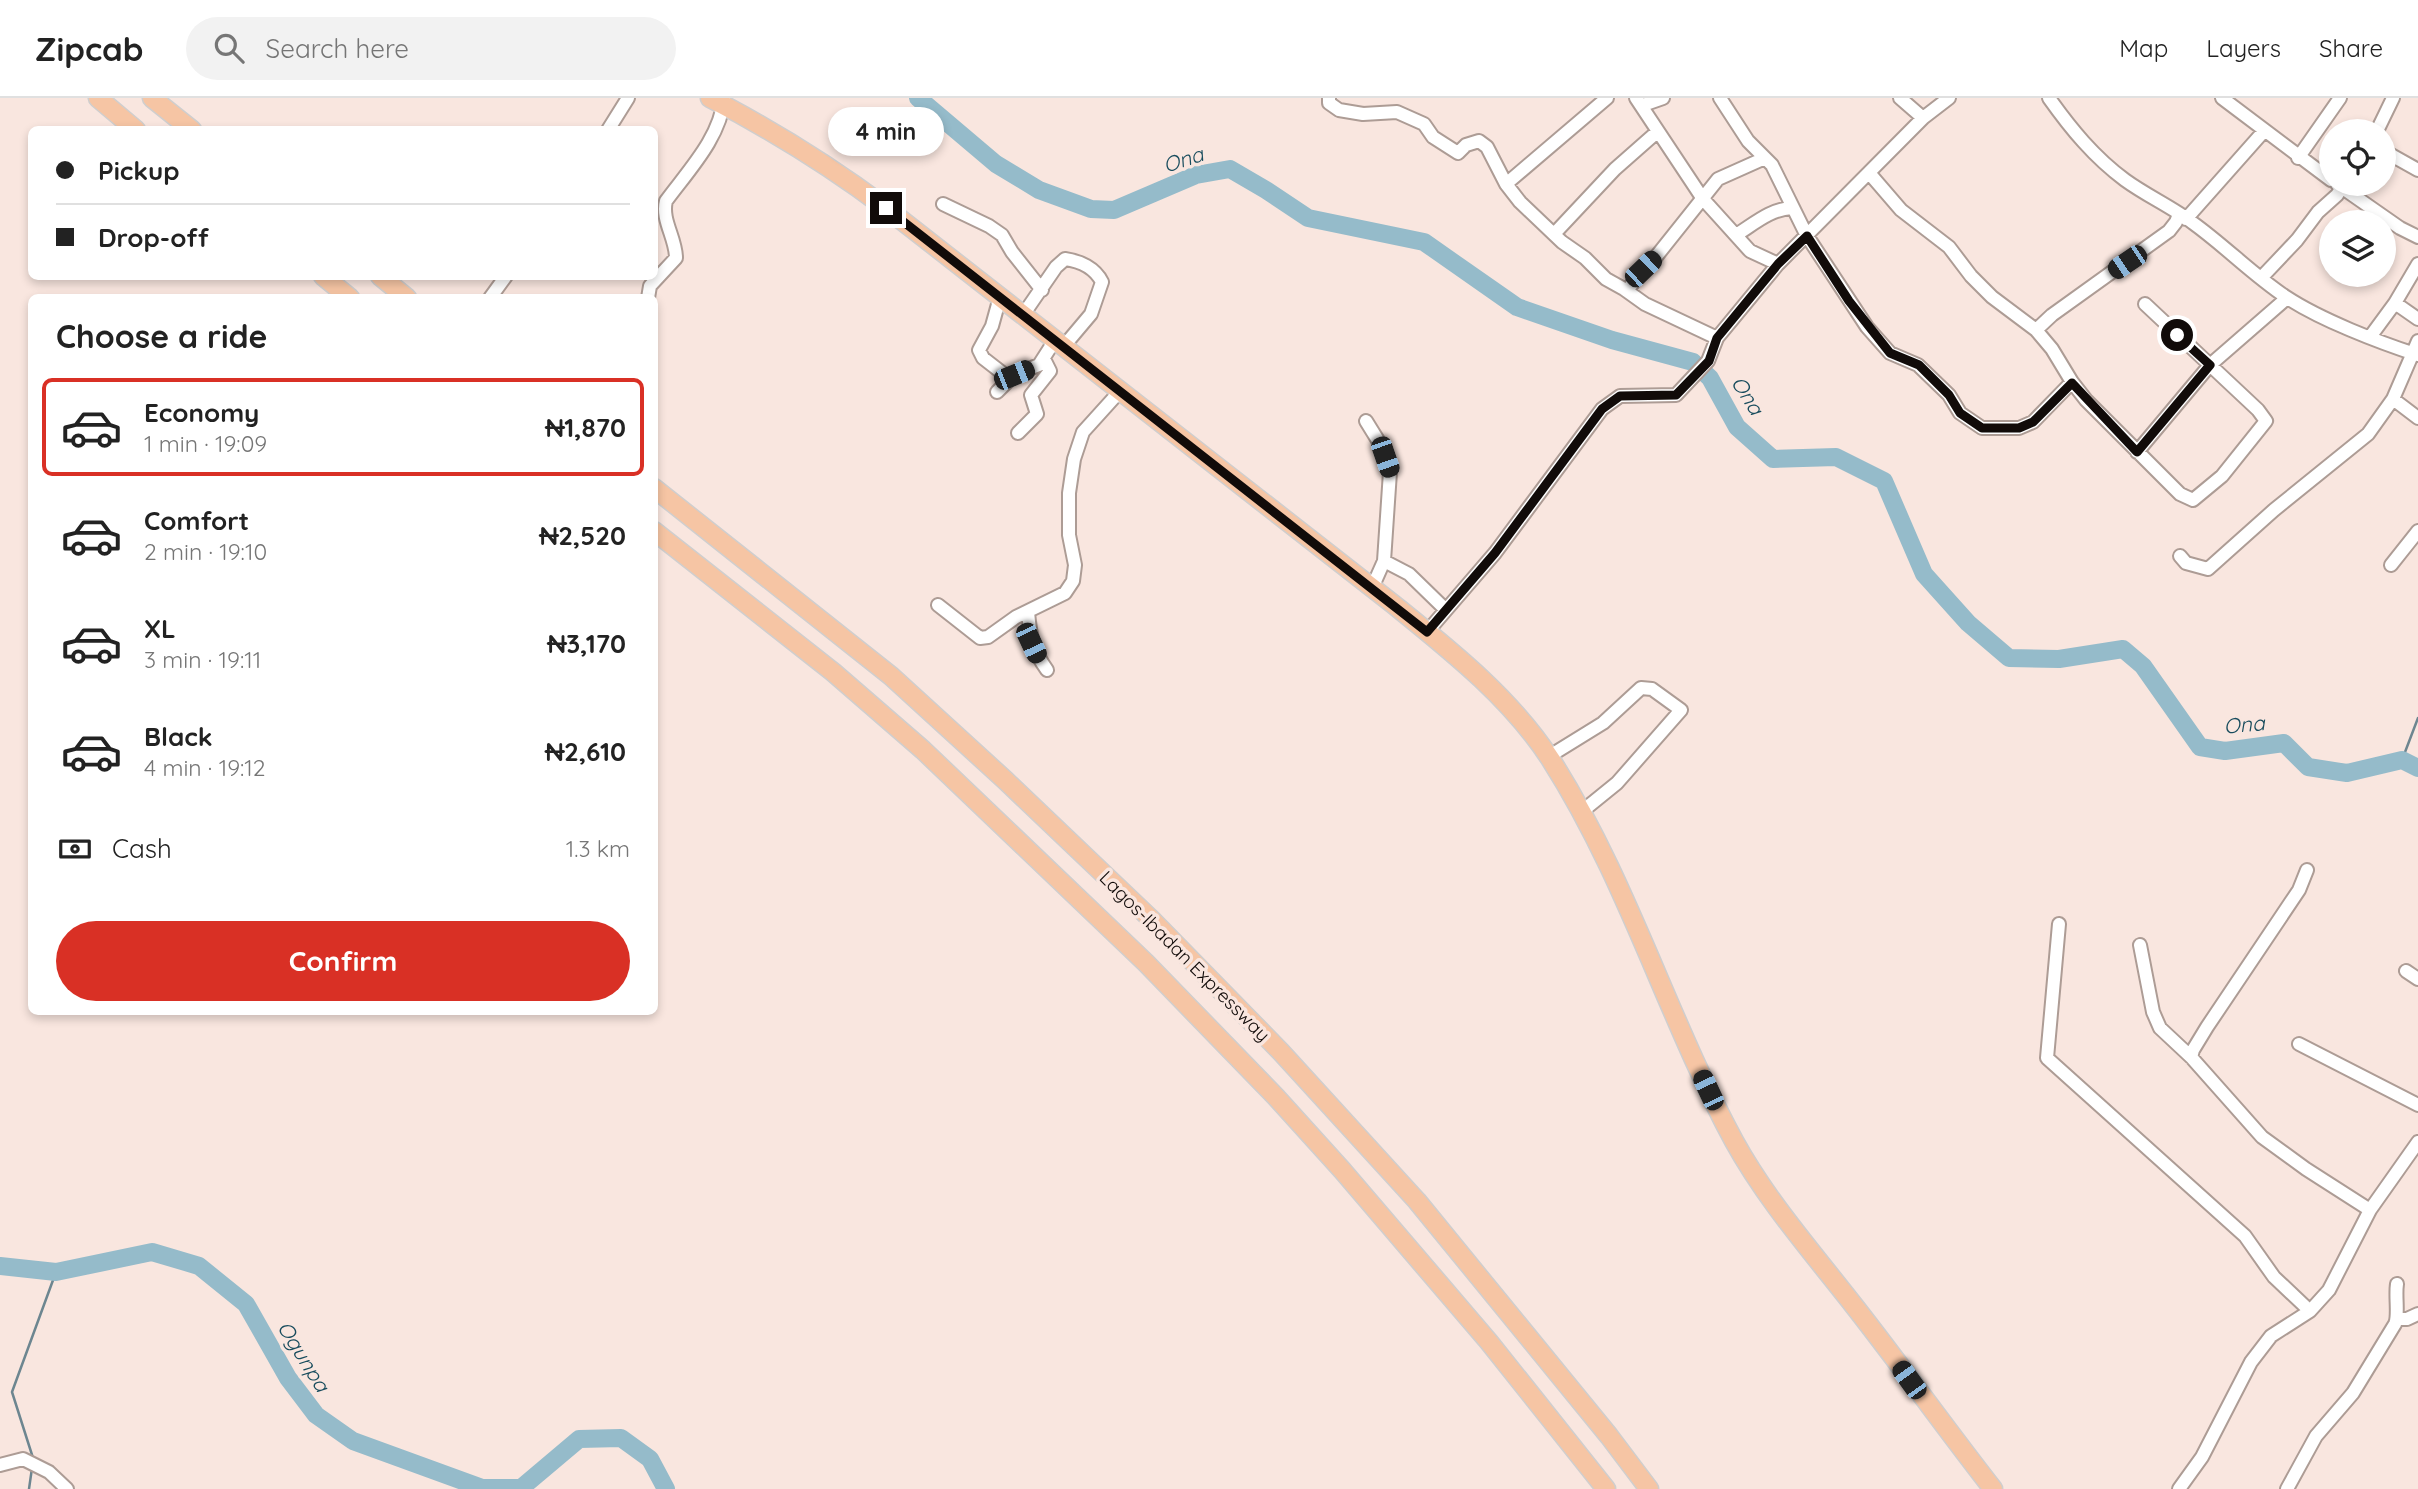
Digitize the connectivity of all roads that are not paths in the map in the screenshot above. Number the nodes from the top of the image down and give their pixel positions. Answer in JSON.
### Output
{"nodes":[{"id":1,"x":98,"y":98,"type":"edge"},
{"id":2,"x":152,"y":98,"type":"edge"},
{"id":3,"x":628,"y":98,"type":"edge"},
{"id":4,"x":1329,"y":98,"type":"edge"},
{"id":5,"x":1384,"y":98,"type":"edge"},
{"id":6,"x":1607,"y":98,"type":"edge"},
{"id":7,"x":1663,"y":98,"type":"edge"},
{"id":8,"x":1720,"y":98,"type":"edge"},
{"id":9,"x":1900,"y":98,"type":"edge"},
{"id":10,"x":1949,"y":98,"type":"edge"},
{"id":11,"x":2049,"y":98,"type":"edge"},
{"id":12,"x":2340,"y":98,"type":"edge"},
{"id":13,"x":2393,"y":98,"type":"edge"},
{"id":14,"x":719,"y":100,"type":"edge"},
{"id":15,"x":2227,"y":100,"type":"edge"},
{"id":16,"x":1640,"y":102,"type":"edge"},
{"id":17,"x":1386,"y":113,"type":"junction"},
{"id":18,"x":1923,"y":118,"type":"junction"},
{"id":19,"x":2382,"y":119,"type":"edge"},
{"id":20,"x":131,"y":126,"type":"edge"},
{"id":21,"x":187,"y":126,"type":"edge"},
{"id":22,"x":610,"y":126,"type":"edge"},
{"id":23,"x":2263,"y":131,"type":"junction"},
{"id":24,"x":1657,"y":132,"type":"junction"},
{"id":25,"x":1765,"y":158,"type":"junction"},
{"id":26,"x":2298,"y":158,"type":"junction"},
{"id":27,"x":2396,"y":158,"type":"edge"},
{"id":28,"x":2418,"y":170,"type":"edge"},
{"id":29,"x":2319,"y":171,"type":"edge"},
{"id":30,"x":1870,"y":174,"type":"junction"},
{"id":31,"x":1506,"y":184,"type":"junction"},
{"id":32,"x":2329,"y":196,"type":"edge"},
{"id":33,"x":2356,"y":196,"type":"edge"},
{"id":34,"x":1703,"y":199,"type":"junction"},
{"id":35,"x":943,"y":204,"type":"dead end"},
{"id":36,"x":1793,"y":208,"type":"junction"},
{"id":37,"x":2183,"y":216,"type":"junction"},
{"id":38,"x":1554,"y":234,"type":"junction"},
{"id":39,"x":1735,"y":234,"type":"junction"},
{"id":40,"x":1807,"y":236,"type":"junction"},
{"id":41,"x":2418,"y":237,"type":"edge"},
{"id":42,"x":1778,"y":264,"type":"junction"},
{"id":43,"x":2418,"y":264,"type":"edge"},
{"id":44,"x":658,"y":277,"type":"edge"},
{"id":45,"x":2262,"y":278,"type":"junction"},
{"id":46,"x":328,"y":280,"type":"edge"},
{"id":47,"x":385,"y":280,"type":"edge"},
{"id":48,"x":1042,"y":290,"type":"junction"},
{"id":49,"x":1627,"y":291,"type":"junction"},
{"id":50,"x":345,"y":294,"type":"edge"},
{"id":51,"x":402,"y":294,"type":"edge"},
{"id":52,"x":1000,"y":297,"type":"junction"},
{"id":53,"x":2287,"y":298,"type":"junction"},
{"id":54,"x":2395,"y":303,"type":"junction"},
{"id":55,"x":2145,"y":304,"type":"dead end"},
{"id":56,"x":1023,"y":315,"type":"junction"},
{"id":57,"x":2418,"y":319,"type":"edge"},
{"id":58,"x":2036,"y":331,"type":"junction"},
{"id":59,"x":2370,"y":337,"type":"junction"},
{"id":60,"x":1717,"y":338,"type":"junction"},
{"id":61,"x":1059,"y":343,"type":"junction"},
{"id":62,"x":2416,"y":350,"type":"edge"},
{"id":63,"x":1044,"y":359,"type":"junction"},
{"id":64,"x":2210,"y":365,"type":"junction"},
{"id":65,"x":1010,"y":379,"type":"junction"},
{"id":66,"x":2072,"y":383,"type":"junction"},
{"id":67,"x":1121,"y":390,"type":"junction"},
{"id":68,"x":997,"y":392,"type":"dead end"},
{"id":69,"x":2393,"y":399,"type":"junction"},
{"id":70,"x":2418,"y":418,"type":"edge"},
{"id":71,"x":1366,"y":421,"type":"dead end"},
{"id":72,"x":1018,"y":433,"type":"dead end"},
{"id":73,"x":2137,"y":452,"type":"junction"},
{"id":74,"x":658,"y":491,"type":"edge"},
{"id":75,"x":2418,"y":531,"type":"edge"},
{"id":76,"x":658,"y":534,"type":"edge"},
{"id":77,"x":2180,"y":556,"type":"dead end"},
{"id":78,"x":1384,"y":561,"type":"junction"},
{"id":79,"x":2391,"y":565,"type":"dead end"},
{"id":80,"x":1372,"y":587,"type":"junction"},
{"id":81,"x":939,"y":605,"type":"dead end"},
{"id":82,"x":1446,"y":610,"type":"junction"},
{"id":83,"x":1028,"y":612,"type":"junction"},
{"id":84,"x":1427,"y":632,"type":"junction"},
{"id":85,"x":1048,"y":670,"type":"dead end"},
{"id":86,"x":1548,"y":757,"type":"junction"},
{"id":87,"x":1580,"y":813,"type":"junction"},
{"id":88,"x":2306,"y":870,"type":"dead end"},
{"id":89,"x":2059,"y":925,"type":"dead end"},
{"id":90,"x":2140,"y":945,"type":"dead end"},
{"id":91,"x":2406,"y":971,"type":"dead end"},
{"id":92,"x":2418,"y":979,"type":"edge"},
{"id":93,"x":2299,"y":1044,"type":"dead end"},
{"id":94,"x":2192,"y":1057,"type":"junction"},
{"id":95,"x":2418,"y":1105,"type":"edge"},
{"id":96,"x":2418,"y":1142,"type":"edge"},
{"id":97,"x":2370,"y":1210,"type":"junction"},
{"id":98,"x":2398,"y":1284,"type":"dead end"},
{"id":99,"x":2310,"y":1311,"type":"junction"},
{"id":100,"x":2418,"y":1314,"type":"edge"},
{"id":101,"x":2398,"y":1318,"type":"junction"},
{"id":102,"x":0,"y":1465,"type":"edge"},
{"id":103,"x":67,"y":1489,"type":"edge"},
{"id":104,"x":1606,"y":1489,"type":"edge"},
{"id":105,"x":1649,"y":1489,"type":"edge"},
{"id":106,"x":1993,"y":1489,"type":"edge"},
{"id":107,"x":2179,"y":1489,"type":"edge"},
{"id":108,"x":2287,"y":1489,"type":"edge"}],
"edges":[{"from":1,"to":20,"type":"highway"},
{"from":2,"to":21,"type":"highway"},
{"from":3,"to":22,"type":"street"},
{"from":4,"to":17,"type":"street"},
{"from":5,"to":17,"type":"street"},
{"from":6,"to":31,"type":"street"},
{"from":7,"to":16,"type":"street"},
{"from":8,"to":25,"type":"street"},
{"from":9,"to":18,"type":"street"},
{"from":10,"to":18,"type":"street"},
{"from":11,"to":37,"type":"street"},
{"from":12,"to":26,"type":"street"},
{"from":13,"to":19,"type":"street"},
{"from":14,"to":44,"type":"street"},
{"from":14,"to":52,"type":"highway"},
{"from":15,"to":23,"type":"street"},
{"from":16,"to":24,"type":"street"},
{"from":17,"to":31,"type":"street"},
{"from":18,"to":30,"type":"street"},
{"from":23,"to":26,"type":"street"},
{"from":23,"to":37,"type":"street"},
{"from":24,"to":34,"type":"street"},
{"from":24,"to":38,"type":"street"},
{"from":25,"to":34,"type":"street"},
{"from":25,"to":36,"type":"street"},
{"from":26,"to":29,"type":"street"},
{"from":27,"to":28,"type":"street"},
{"from":30,"to":40,"type":"street"},
{"from":30,"to":58,"type":"street"},
{"from":31,"to":38,"type":"street"},
{"from":32,"to":45,"type":"street"},
{"from":33,"to":41,"type":"street"},
{"from":34,"to":39,"type":"street"},
{"from":34,"to":49,"type":"street"},
{"from":35,"to":48,"type":"street"},
{"from":36,"to":39,"type":"street"},
{"from":36,"to":40,"type":"street"},
{"from":37,"to":45,"type":"street"},
{"from":37,"to":58,"type":"street"},
{"from":38,"to":49,"type":"street"},
{"from":39,"to":42,"type":"street"},
{"from":40,"to":42,"type":"street"},
{"from":40,"to":66,"type":"street"},
{"from":42,"to":60,"type":"street"},
{"from":43,"to":54,"type":"street"},
{"from":45,"to":53,"type":"street"},
{"from":46,"to":50,"type":"highway"},
{"from":47,"to":51,"type":"highway"},
{"from":48,"to":56,"type":"street"},
{"from":48,"to":61,"type":"street"},
{"from":49,"to":60,"type":"street"},
{"from":52,"to":56,"type":"highway"},
{"from":52,"to":65,"type":"street"},
{"from":53,"to":59,"type":"street"},
{"from":53,"to":64,"type":"street"},
{"from":54,"to":57,"type":"street"},
{"from":54,"to":59,"type":"street"},
{"from":55,"to":64,"type":"street"},
{"from":56,"to":61,"type":"highway"},
{"from":58,"to":66,"type":"street"},
{"from":59,"to":62,"type":"street"},
{"from":60,"to":82,"type":"street"},
{"from":61,"to":63,"type":"street"},
{"from":61,"to":67,"type":"highway"},
{"from":62,"to":69,"type":"street"},
{"from":63,"to":65,"type":"street"},
{"from":63,"to":72,"type":"street"},
{"from":64,"to":73,"type":"street"},
{"from":64,"to":73,"type":"street"},
{"from":65,"to":68,"type":"street"},
{"from":66,"to":73,"type":"street"},
{"from":67,"to":80,"type":"highway"},
{"from":67,"to":83,"type":"street"},
{"from":69,"to":70,"type":"street"},
{"from":69,"to":77,"type":"street"},
{"from":71,"to":78,"type":"street"},
{"from":74,"to":105,"type":"highway","name":"Lagos-Ibadan Expressway"},
{"from":75,"to":79,"type":"street"},
{"from":76,"to":104,"type":"highway","name":"Lagos-Ibadan Expressway"},
{"from":78,"to":80,"type":"street"},
{"from":78,"to":82,"type":"street"},
{"from":80,"to":84,"type":"highway"},
{"from":81,"to":83,"type":"street"},
{"from":82,"to":84,"type":"street"},
{"from":83,"to":85,"type":"street"},
{"from":84,"to":86,"type":"highway"},
{"from":86,"to":87,"type":"highway"},
{"from":86,"to":87,"type":"street"},
{"from":87,"to":106,"type":"highway"},
{"from":88,"to":94,"type":"street"},
{"from":89,"to":99,"type":"street"},
{"from":90,"to":94,"type":"street"},
{"from":91,"to":92,"type":"street"},
{"from":93,"to":95,"type":"street"},
{"from":94,"to":97,"type":"street"},
{"from":96,"to":97,"type":"street"},
{"from":97,"to":99,"type":"street"},
{"from":98,"to":101,"type":"street"},
{"from":99,"to":107,"type":"street"},
{"from":100,"to":101,"type":"street"},
{"from":101,"to":108,"type":"street"},
{"from":102,"to":103,"type":"street"}]}
